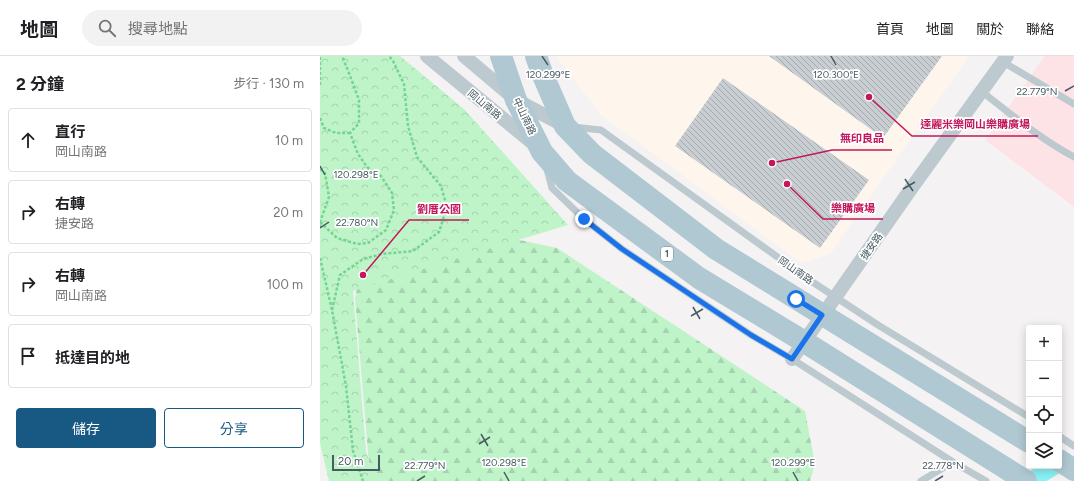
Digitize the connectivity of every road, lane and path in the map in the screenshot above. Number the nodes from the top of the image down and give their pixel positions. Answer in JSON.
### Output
{"nodes":[{"id":1,"x":320,"y":56,"type":"edge"},
{"id":2,"x":342,"y":56,"type":"edge"},
{"id":3,"x":389,"y":56,"type":"edge"},
{"id":4,"x":427,"y":56,"type":"edge"},
{"id":5,"x":464,"y":56,"type":"edge"},
{"id":6,"x":502,"y":56,"type":"edge"},
{"id":7,"x":536,"y":56,"type":"edge"},
{"id":8,"x":1005,"y":59,"type":"edge"},
{"id":9,"x":320,"y":85,"type":"edge"},
{"id":10,"x":981,"y":91,"type":"junction"},
{"id":11,"x":516,"y":100,"type":"junction"},
{"id":12,"x":1074,"y":104,"type":"edge"},
{"id":13,"x":320,"y":118,"type":"edge"},
{"id":14,"x":565,"y":126,"type":"junction"},
{"id":15,"x":350,"y":133,"type":"junction"},
{"id":16,"x":542,"y":152,"type":"junction"},
{"id":17,"x":1074,"y":156,"type":"edge"},
{"id":18,"x":320,"y":169,"type":"edge"},
{"id":19,"x":320,"y":222,"type":"edge"},
{"id":20,"x":320,"y":228,"type":"edge"},
{"id":21,"x":320,"y":258,"type":"edge"},
{"id":22,"x":835,"y":297,"type":"junction"},
{"id":23,"x":332,"y":310,"type":"junction"},
{"id":24,"x":822,"y":315,"type":"junction"},
{"id":25,"x":798,"y":350,"type":"junction"},
{"id":26,"x":1025,"y":431,"type":"edge"},
{"id":27,"x":1062,"y":438,"type":"edge"},
{"id":28,"x":1074,"y":446,"type":"edge"},
{"id":29,"x":953,"y":462,"type":"junction"},
{"id":30,"x":1062,"y":462,"type":"edge"},
{"id":31,"x":1074,"y":470,"type":"edge"},
{"id":32,"x":363,"y":481,"type":"edge"},
{"id":33,"x":921,"y":481,"type":"edge"},
{"id":34,"x":986,"y":481,"type":"edge"},
{"id":35,"x":1026,"y":481,"type":"edge"}],
"edges":[{"from":1,"to":9,"type":"path"},
{"from":2,"to":15,"type":"path"},
{"from":3,"to":23,"type":"path"},
{"from":4,"to":16,"type":"street","name":"岡山南路"},
{"from":5,"to":11,"type":"street","name":"岡山南路"},
{"from":6,"to":11,"type":"main road","name":"中山南路","number":"1"},
{"from":7,"to":14,"type":"main road"},
{"from":8,"to":10,"type":"street","name":"捷安路"},
{"from":8,"to":12,"type":"lane"},
{"from":10,"to":17,"type":"lane"},
{"from":10,"to":22,"type":"street","name":"捷安路"},
{"from":11,"to":14,"type":"street","name":"岡山南路"},
{"from":11,"to":16,"type":"main road","name":"中山南路","number":"1"},
{"from":13,"to":15,"type":"path"},
{"from":14,"to":22,"type":"lane","name":"岡山南路"},
{"from":14,"to":24,"type":"main road","name":"岡山南路"},
{"from":15,"to":19,"type":"path"},
{"from":16,"to":25,"type":"main road","name":"岡山南路","number":"1"},
{"from":18,"to":19,"type":"path"},
{"from":19,"to":20,"type":"path"},
{"from":21,"to":23,"type":"path"},
{"from":22,"to":24,"type":"street","name":"捷安路"},
{"from":22,"to":26,"type":"lane","name":"岡山南路"},
{"from":23,"to":32,"type":"path"},
{"from":24,"to":25,"type":"street","name":"捷安路"},
{"from":24,"to":26,"type":"main road","name":"岡山南路"},
{"from":25,"to":29,"type":"lane","name":"岡山南路"},
{"from":25,"to":35,"type":"main road","name":"岡山南路","number":"1"},
{"from":27,"to":28,"type":"lane"},
{"from":29,"to":33,"type":"lane"},
{"from":29,"to":34,"type":"lane","name":"岡山南路"},
{"from":30,"to":31,"type":"main road"}]}
